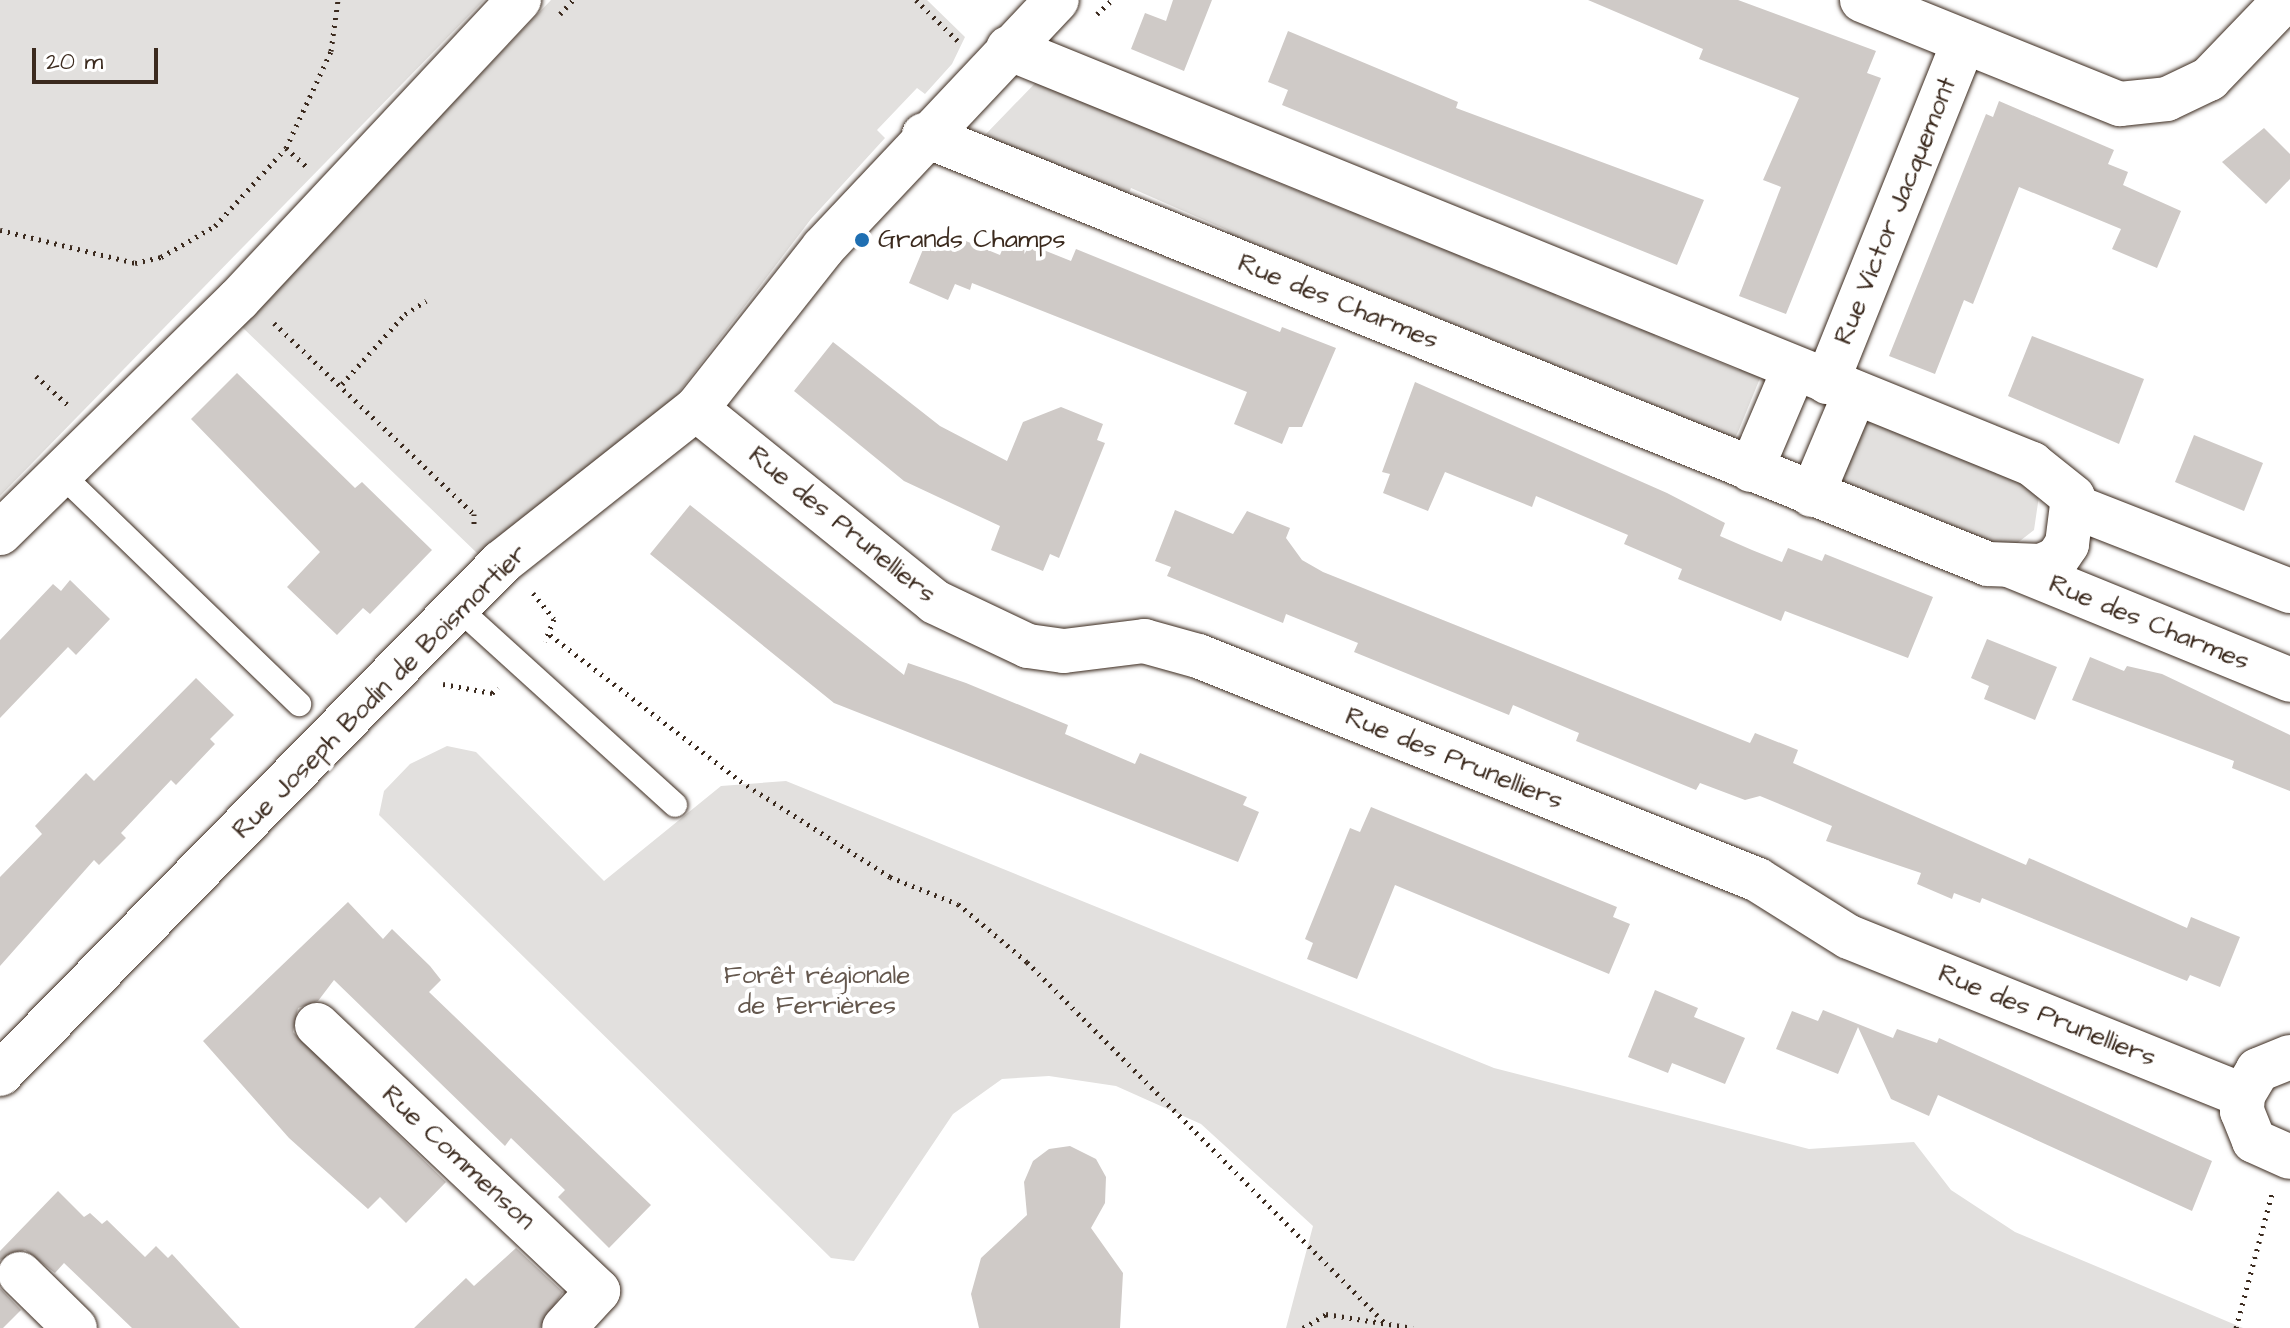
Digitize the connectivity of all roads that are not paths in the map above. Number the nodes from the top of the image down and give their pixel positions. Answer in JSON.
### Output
{"nodes":[{"id":1,"x":519,"y":0,"type":"edge"},
{"id":2,"x":1057,"y":0,"type":"edge"},
{"id":3,"x":1862,"y":0,"type":"edge"},
{"id":4,"x":2285,"y":0,"type":"edge"},
{"id":5,"x":1964,"y":41,"type":"junction"},
{"id":6,"x":987,"y":49,"type":"junction"},
{"id":7,"x":924,"y":135,"type":"junction"},
{"id":8,"x":1825,"y":381,"type":"junction"},
{"id":9,"x":696,"y":409,"type":"junction"},
{"id":10,"x":1751,"y":470,"type":"junction"},
{"id":11,"x":64,"y":477,"type":"junction"},
{"id":12,"x":1812,"y":495,"type":"junction"},
{"id":13,"x":2073,"y":506,"type":"junction"},
{"id":14,"x":0,"y":533,"type":"edge"},
{"id":15,"x":2009,"y":565,"type":"junction"},
{"id":16,"x":2290,"y":591,"type":"edge"},
{"id":17,"x":458,"y":608,"type":"junction"},
{"id":18,"x":2290,"y":680,"type":"edge"},
{"id":19,"x":299,"y":704,"type":"dead end"},
{"id":20,"x":675,"y":805,"type":"dead end"},
{"id":21,"x":317,"y":1025,"type":"dead end"},
{"id":22,"x":2290,"y":1057,"type":"edge"},
{"id":23,"x":0,"y":1074,"type":"edge"},
{"id":24,"x":2243,"y":1095,"type":"junction"},
{"id":25,"x":2286,"y":1157,"type":"edge"},
{"id":26,"x":20,"y":1274,"type":"dead end"},
{"id":27,"x":75,"y":1328,"type":"edge"},
{"id":28,"x":564,"y":1328,"type":"edge"}],
"edges":[{"from":1,"to":11,"type":"street"},
{"from":2,"to":6,"type":"street","name":"Rue Joseph Bodin de Boismortier"},
{"from":3,"to":5,"type":"street"},
{"from":4,"to":5,"type":"street"},
{"from":5,"to":8,"type":"street","name":"Rue Victor Jacquemont"},
{"from":6,"to":7,"type":"street","name":"Rue Joseph Bodin de Boismortier"},
{"from":6,"to":8,"type":"street"},
{"from":7,"to":9,"type":"street","name":"Rue Joseph Bodin de Boismortier"},
{"from":7,"to":10,"type":"street","name":"Rue des Charmes"},
{"from":8,"to":10,"type":"street"},
{"from":8,"to":12,"type":"street"},
{"from":8,"to":13,"type":"street"},
{"from":9,"to":17,"type":"street","name":"Rue Joseph Bodin de Boismortier"},
{"from":9,"to":24,"type":"street","name":"Rue des Prunelliers"},
{"from":10,"to":12,"type":"street","name":"Rue des Charmes"},
{"from":11,"to":14,"type":"street"},
{"from":11,"to":19,"type":"lane"},
{"from":12,"to":15,"type":"street","name":"Rue des Charmes"},
{"from":13,"to":15,"type":"street","name":"Rue des Charmes"},
{"from":13,"to":16,"type":"street"},
{"from":15,"to":18,"type":"street","name":"Rue des Charmes"},
{"from":17,"to":20,"type":"lane"},
{"from":17,"to":23,"type":"street","name":"Rue Joseph Bodin de Boismortier"},
{"from":21,"to":28,"type":"street","name":"Rue Commenson"},
{"from":22,"to":24,"type":"street"},
{"from":24,"to":25,"type":"street"},
{"from":26,"to":27,"type":"street"}]}
